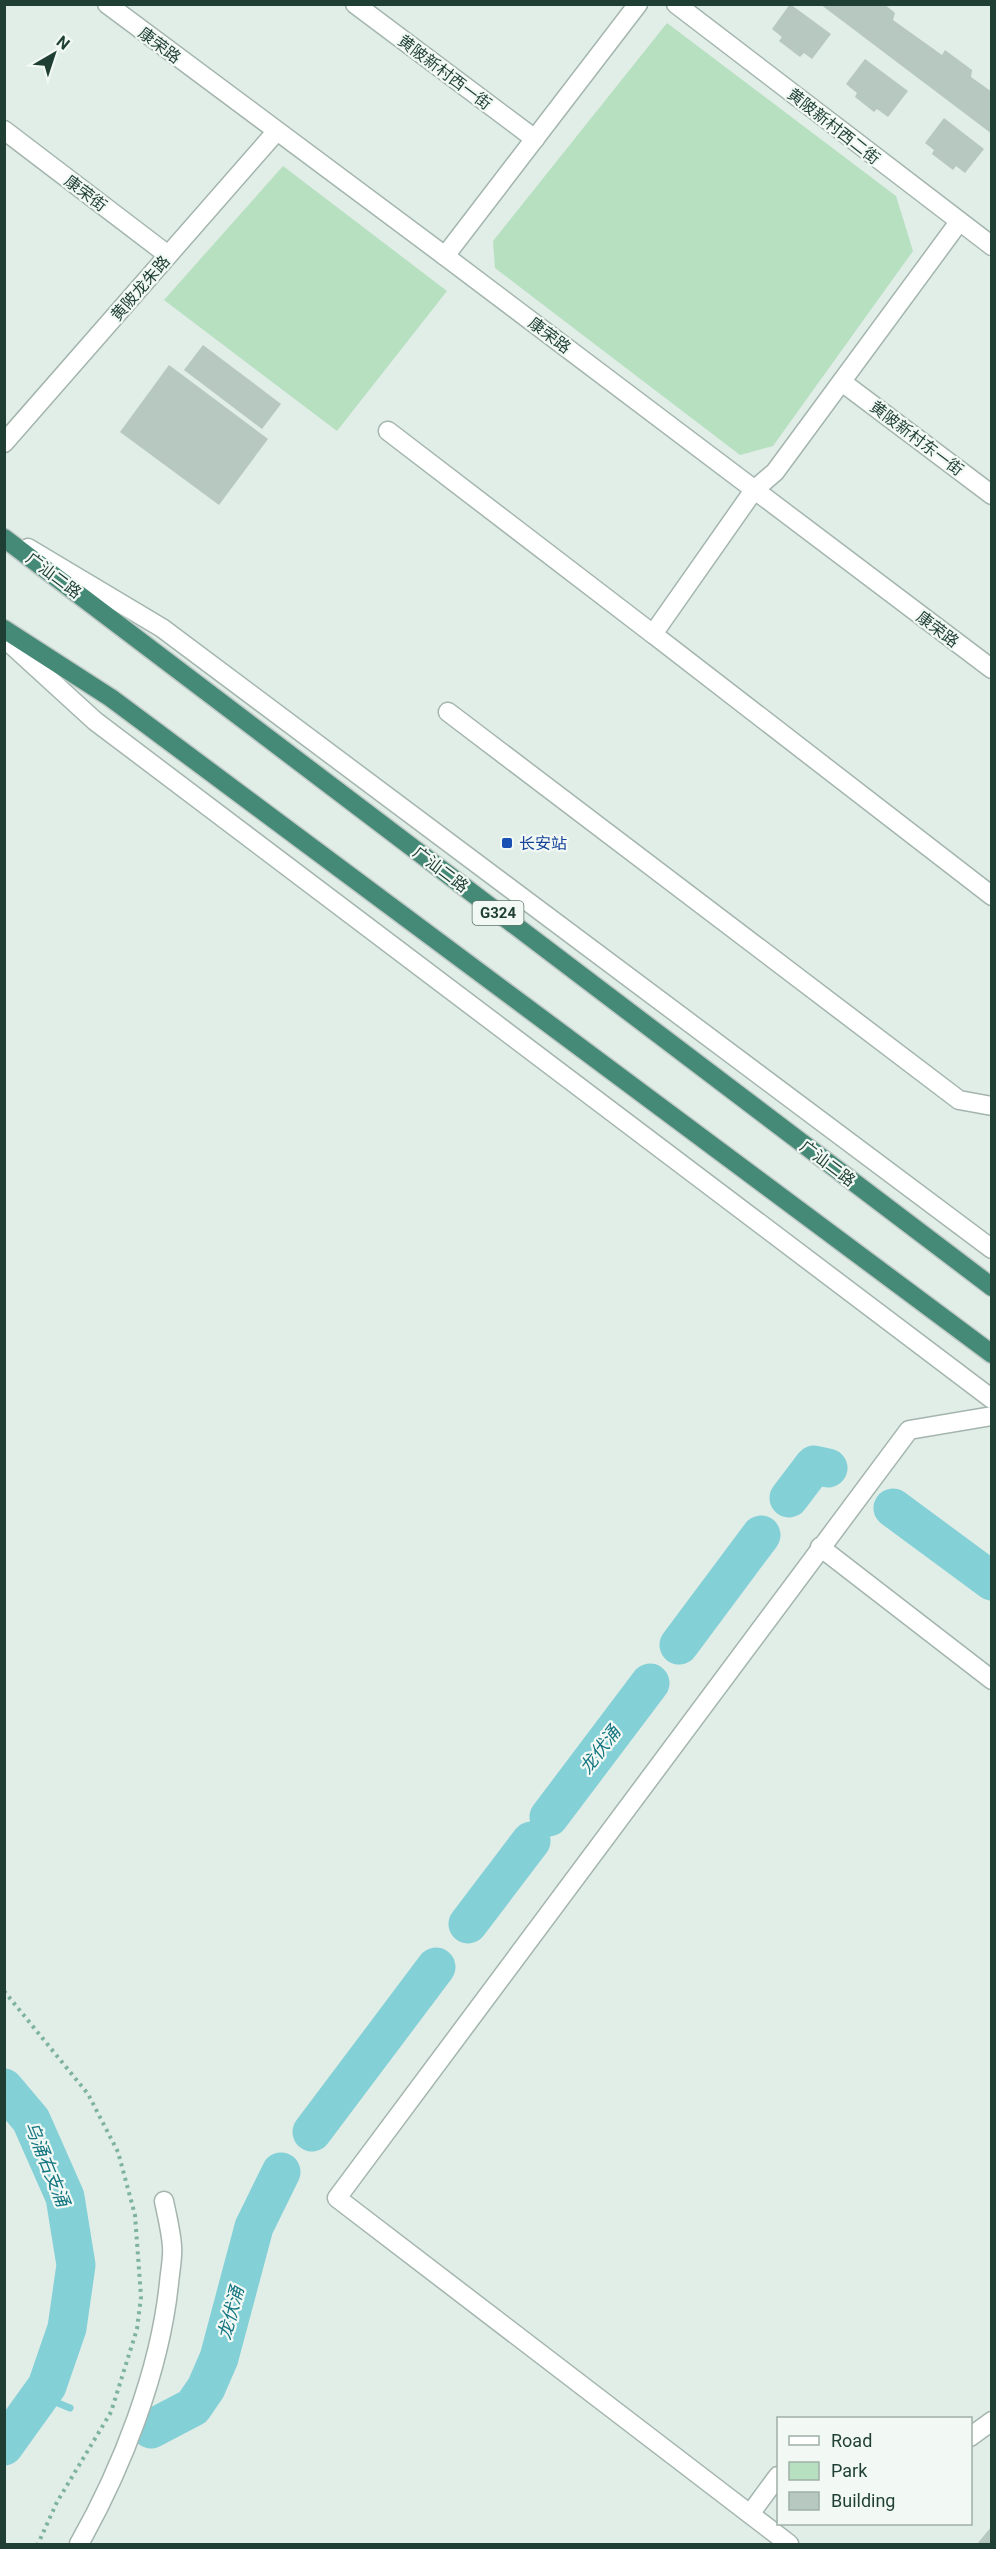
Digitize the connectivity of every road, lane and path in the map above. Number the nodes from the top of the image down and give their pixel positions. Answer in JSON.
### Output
{"nodes":[{"id":1,"x":107,"y":4,"type":"edge"},
{"id":2,"x":355,"y":4,"type":"edge"},
{"id":3,"x":638,"y":4,"type":"edge"},
{"id":4,"x":676,"y":4,"type":"edge"},
{"id":5,"x":4,"y":130,"type":"edge"},
{"id":6,"x":276,"y":132,"type":"junction"},
{"id":7,"x":535,"y":139,"type":"junction"},
{"id":8,"x":959,"y":222,"type":"junction"},
{"id":9,"x":992,"y":246,"type":"edge"},
{"id":10,"x":168,"y":255,"type":"junction"},
{"id":11,"x":445,"y":256,"type":"junction"},
{"id":12,"x":842,"y":382,"type":"junction"},
{"id":13,"x":388,"y":431,"type":"dead end"},
{"id":14,"x":4,"y":443,"type":"edge"},
{"id":15,"x":754,"y":490,"type":"junction"},
{"id":16,"x":992,"y":495,"type":"edge"},
{"id":17,"x":4,"y":532,"type":"edge"},
{"id":18,"x":4,"y":538,"type":"edge"},
{"id":19,"x":4,"y":629,"type":"edge"},
{"id":20,"x":652,"y":634,"type":"junction"},
{"id":21,"x":4,"y":638,"type":"edge"},
{"id":22,"x":992,"y":669,"type":"edge"},
{"id":23,"x":447,"y":712,"type":"dead end"},
{"id":24,"x":992,"y":896,"type":"edge"},
{"id":25,"x":992,"y":1106,"type":"edge"},
{"id":26,"x":992,"y":1249,"type":"edge"},
{"id":27,"x":992,"y":1287,"type":"edge"},
{"id":28,"x":992,"y":1354,"type":"edge"},
{"id":29,"x":992,"y":1399,"type":"edge"},
{"id":30,"x":992,"y":1416,"type":"edge"},
{"id":31,"x":820,"y":1547,"type":"junction"},
{"id":32,"x":992,"y":1680,"type":"edge"},
{"id":33,"x":4,"y":1991,"type":"edge"},
{"id":34,"x":164,"y":2201,"type":"dead end"},
{"id":35,"x":992,"y":2421,"type":"edge"},
{"id":36,"x":972,"y":2436,"type":"edge"},
{"id":37,"x":777,"y":2477,"type":"edge"},
{"id":38,"x":750,"y":2514,"type":"junction"},
{"id":39,"x":38,"y":2544,"type":"edge"},
{"id":40,"x":79,"y":2544,"type":"edge"},
{"id":41,"x":789,"y":2544,"type":"edge"}],
"edges":[{"from":1,"to":6,"type":"street","name":"康荣路"},
{"from":2,"to":7,"type":"street","name":"黄陂新村西一街"},
{"from":3,"to":7,"type":"street"},
{"from":4,"to":8,"type":"street","name":"黄陂新村西二街"},
{"from":5,"to":10,"type":"street","name":"康荣街"},
{"from":6,"to":10,"type":"street","name":"黄陂龙朱路"},
{"from":6,"to":11,"type":"street","name":"康荣路"},
{"from":7,"to":11,"type":"street"},
{"from":8,"to":9,"type":"street","name":"黄陂新村西二街"},
{"from":8,"to":12,"type":"street"},
{"from":10,"to":14,"type":"street","name":"黄陂龙朱路"},
{"from":11,"to":15,"type":"street","name":"康荣路"},
{"from":12,"to":15,"type":"street"},
{"from":12,"to":16,"type":"street","name":"黄陂新村东一街"},
{"from":13,"to":20,"type":"street"},
{"from":15,"to":20,"type":"street"},
{"from":15,"to":22,"type":"street","name":"康荣路"},
{"from":17,"to":26,"type":"street"},
{"from":18,"to":27,"type":"highway","name":"广汕二路","number":"G324"},
{"from":19,"to":28,"type":"highway"},
{"from":20,"to":24,"type":"street"},
{"from":21,"to":29,"type":"street"},
{"from":23,"to":25,"type":"street"},
{"from":30,"to":31,"type":"street"},
{"from":31,"to":32,"type":"street"},
{"from":31,"to":38,"type":"street"},
{"from":33,"to":39,"type":"path"},
{"from":34,"to":40,"type":"street"},
{"from":35,"to":36,"type":"street"},
{"from":37,"to":38,"type":"street"},
{"from":38,"to":41,"type":"street"}]}
